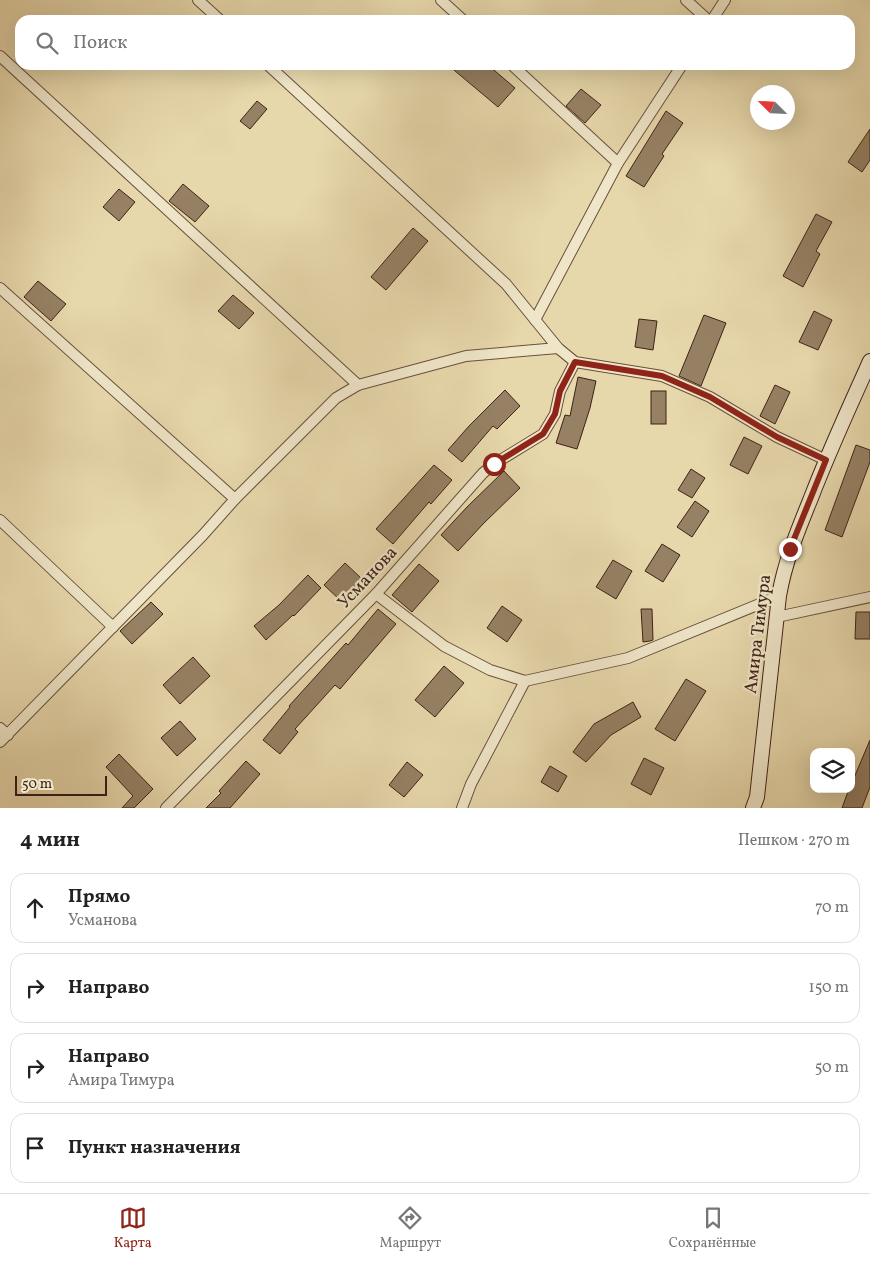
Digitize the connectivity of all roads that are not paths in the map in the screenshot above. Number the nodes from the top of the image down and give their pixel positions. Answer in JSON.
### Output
{"nodes":[{"id":1,"x":198,"y":0,"type":"edge"},
{"id":2,"x":441,"y":0,"type":"edge"},
{"id":3,"x":686,"y":0,"type":"edge"},
{"id":4,"x":725,"y":0,"type":"edge"},
{"id":5,"x":214,"y":15,"type":"edge"},
{"id":6,"x":458,"y":15,"type":"edge"},
{"id":7,"x":702,"y":15,"type":"edge"},
{"id":8,"x":715,"y":15,"type":"edge"},
{"id":9,"x":0,"y":56,"type":"edge"},
{"id":10,"x":15,"y":70,"type":"edge"},
{"id":11,"x":15,"y":70,"type":"edge"},
{"id":12,"x":273,"y":70,"type":"edge"},
{"id":13,"x":517,"y":70,"type":"edge"},
{"id":14,"x":679,"y":70,"type":"edge"},
{"id":15,"x":618,"y":163,"type":"junction"},
{"id":16,"x":0,"y":288,"type":"edge"},
{"id":17,"x":535,"y":320,"type":"junction"},
{"id":18,"x":558,"y":348,"type":"junction"},
{"id":19,"x":870,"y":361,"type":"edge"},
{"id":20,"x":575,"y":362,"type":"junction"},
{"id":21,"x":358,"y":384,"type":"junction"},
{"id":22,"x":826,"y":460,"type":"junction"},
{"id":23,"x":235,"y":499,"type":"junction"},
{"id":24,"x":0,"y":520,"type":"edge"},
{"id":25,"x":376,"y":594,"type":"junction"},
{"id":26,"x":778,"y":596,"type":"junction"},
{"id":27,"x":870,"y":597,"type":"edge"},
{"id":28,"x":776,"y":617,"type":"junction"},
{"id":29,"x":113,"y":627,"type":"junction"},
{"id":30,"x":525,"y":681,"type":"junction"},
{"id":31,"x":2,"y":735,"type":"edge"},
{"id":32,"x":166,"y":808,"type":"edge"},
{"id":33,"x":462,"y":808,"type":"edge"},
{"id":34,"x":753,"y":808,"type":"edge"}],
"edges":[{"from":1,"to":5,"type":"street"},
{"from":2,"to":6,"type":"street"},
{"from":3,"to":7,"type":"street"},
{"from":4,"to":8,"type":"street"},
{"from":9,"to":11,"type":"street"},
{"from":10,"to":21,"type":"street"},
{"from":12,"to":17,"type":"street"},
{"from":13,"to":15,"type":"street"},
{"from":14,"to":15,"type":"street"},
{"from":15,"to":17,"type":"street"},
{"from":16,"to":23,"type":"street"},
{"from":17,"to":18,"type":"street"},
{"from":18,"to":20,"type":"street"},
{"from":18,"to":21,"type":"street"},
{"from":19,"to":22,"type":"street","name":"Амира Тимура"},
{"from":20,"to":22,"type":"street"},
{"from":20,"to":25,"type":"street","name":"Усманова"},
{"from":21,"to":23,"type":"street"},
{"from":22,"to":26,"type":"street","name":"Амира Тимура"},
{"from":23,"to":29,"type":"street"},
{"from":24,"to":29,"type":"street"},
{"from":25,"to":30,"type":"street"},
{"from":25,"to":32,"type":"street","name":"Усманова"},
{"from":26,"to":28,"type":"street","name":"Амира Тимура"},
{"from":26,"to":30,"type":"street"},
{"from":27,"to":28,"type":"street"},
{"from":28,"to":34,"type":"street","name":"Амира Тимура"},
{"from":29,"to":31,"type":"street"},
{"from":30,"to":33,"type":"street"}]}
